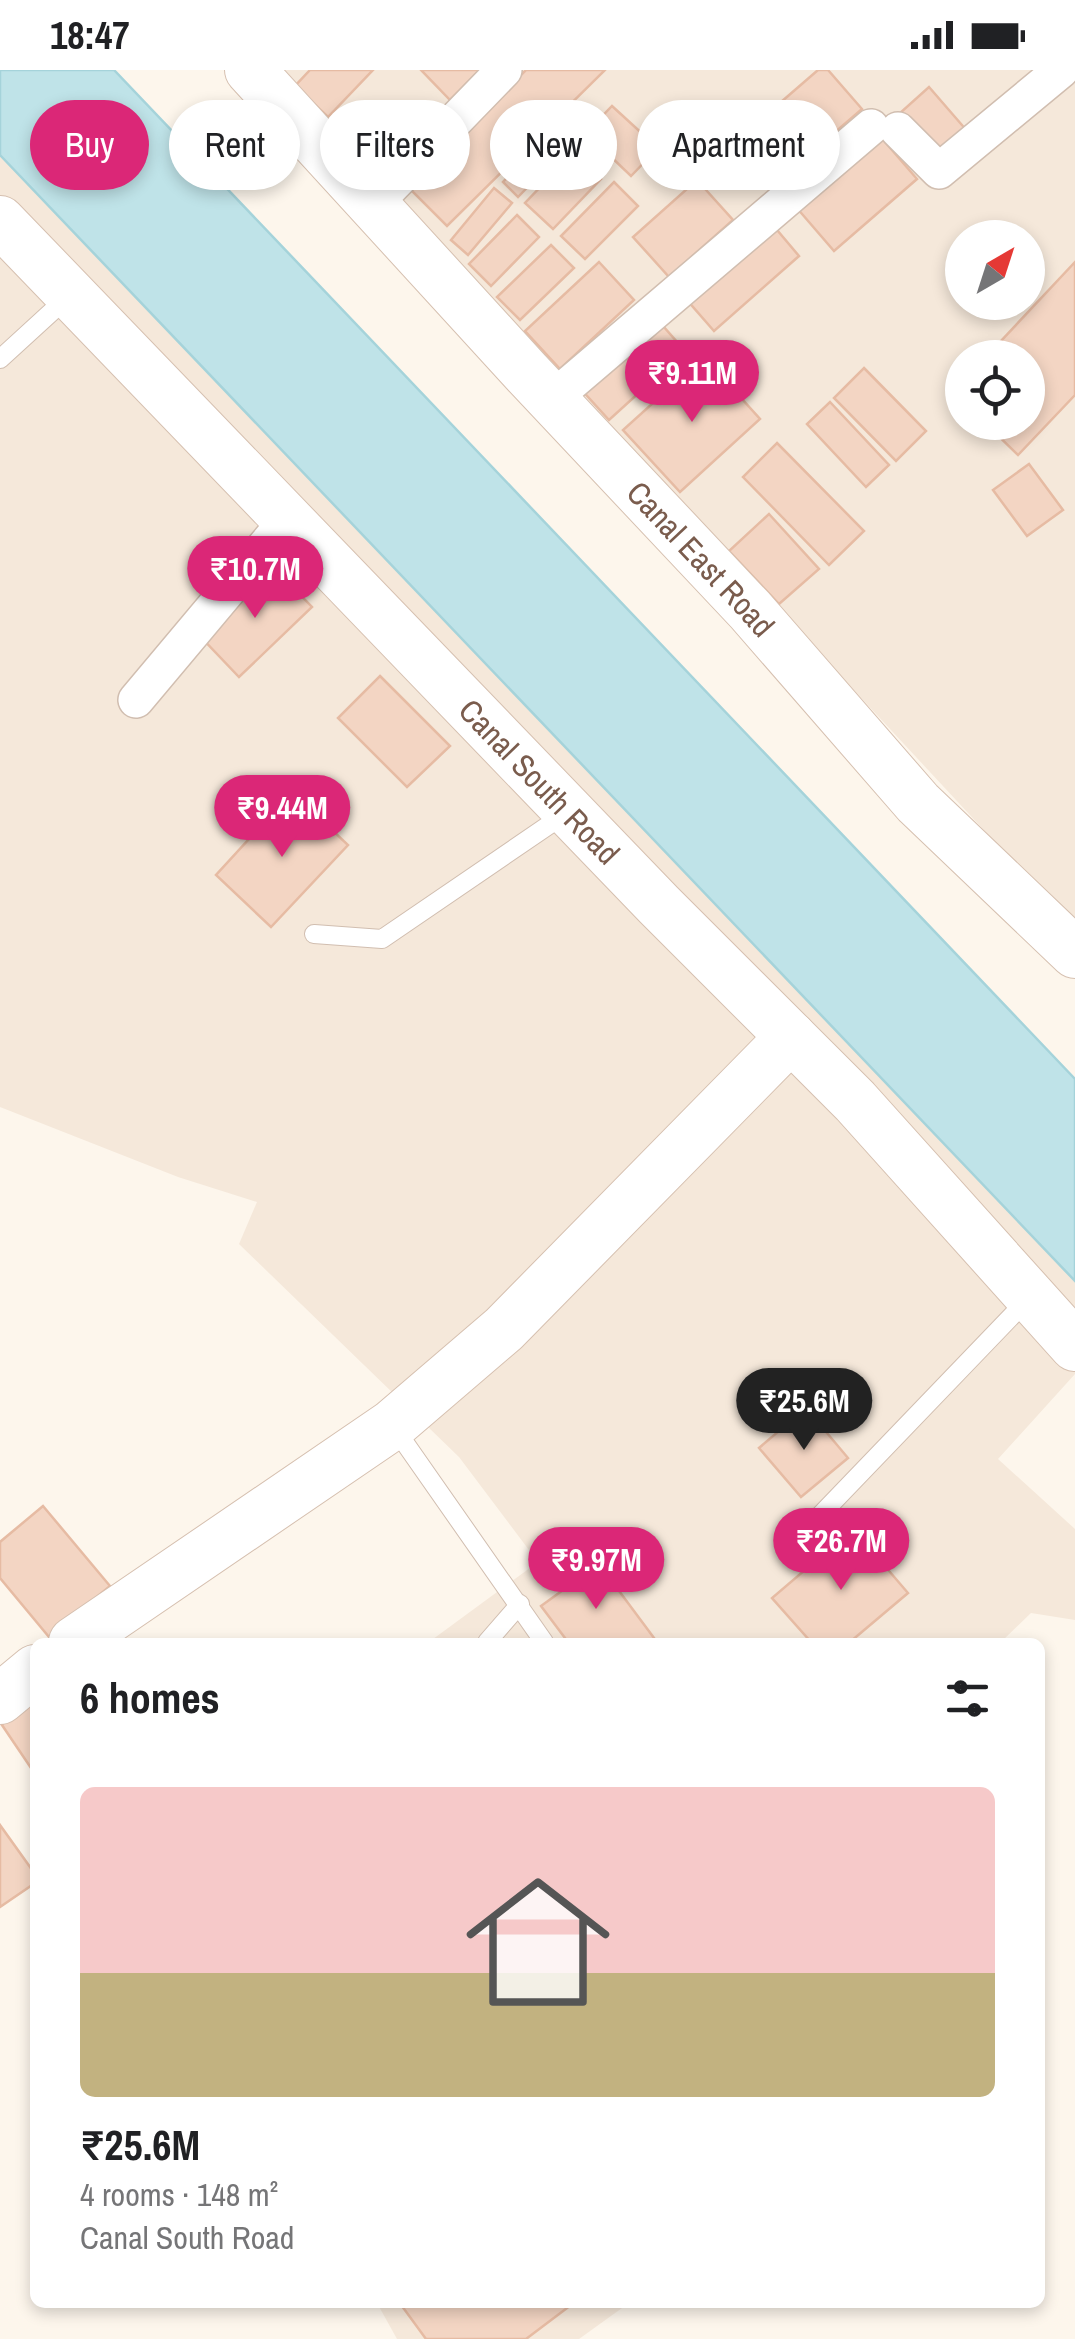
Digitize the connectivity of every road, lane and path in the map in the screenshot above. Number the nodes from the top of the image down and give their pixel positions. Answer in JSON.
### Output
{"nodes":[{"id":1,"x":250,"y":70,"type":"edge"},
{"id":2,"x":504,"y":70,"type":"edge"},
{"id":3,"x":1061,"y":70,"type":"edge"},
{"id":4,"x":375,"y":203,"type":"junction"},
{"id":5,"x":0,"y":221,"type":"edge"},
{"id":6,"x":70,"y":294,"type":"junction"},
{"id":7,"x":0,"y":359,"type":"edge"},
{"id":8,"x":552,"y":399,"type":"junction"},
{"id":9,"x":287,"y":520,"type":"junction"},
{"id":10,"x":136,"y":700,"type":"dead end"},
{"id":11,"x":570,"y":811,"type":"junction"},
{"id":12,"x":314,"y":934,"type":"dead end"},
{"id":13,"x":1070,"y":938,"type":"edge"},
{"id":14,"x":791,"y":1037,"type":"junction"},
{"id":15,"x":1032,"y":1296,"type":"junction"},
{"id":16,"x":1075,"y":1346,"type":"edge"},
{"id":17,"x":392,"y":1425,"type":"junction"},
{"id":18,"x":808,"y":1528,"type":"dead end"},
{"id":19,"x":520,"y":1604,"type":"junction"},
{"id":20,"x":80,"y":1638,"type":"edge"},
{"id":21,"x":490,"y":1638,"type":"edge"},
{"id":22,"x":541,"y":1638,"type":"edge"},
{"id":23,"x":30,"y":1674,"type":"edge"},
{"id":24,"x":0,"y":1700,"type":"edge"}],
"edges":[{"from":1,"to":4,"type":"street","name":"Canal East Road"},
{"from":2,"to":4,"type":"street"},
{"from":3,"to":8,"type":"street"},
{"from":4,"to":8,"type":"street","name":"Canal East Road"},
{"from":5,"to":6,"type":"street","name":"Canal South Road"},
{"from":6,"to":7,"type":"lane"},
{"from":6,"to":9,"type":"street","name":"Canal South Road"},
{"from":8,"to":13,"type":"street","name":"Canal East Road"},
{"from":9,"to":10,"type":"street"},
{"from":9,"to":11,"type":"street","name":"Canal South Road"},
{"from":11,"to":12,"type":"lane"},
{"from":11,"to":14,"type":"street","name":"Canal South Road"},
{"from":14,"to":15,"type":"street","name":"Canal South Road"},
{"from":14,"to":17,"type":"street"},
{"from":15,"to":16,"type":"street","name":"Canal South Road"},
{"from":15,"to":18,"type":"lane"},
{"from":17,"to":19,"type":"lane"},
{"from":17,"to":20,"type":"street"},
{"from":19,"to":21,"type":"lane"},
{"from":19,"to":22,"type":"lane"},
{"from":23,"to":24,"type":"street"}]}
